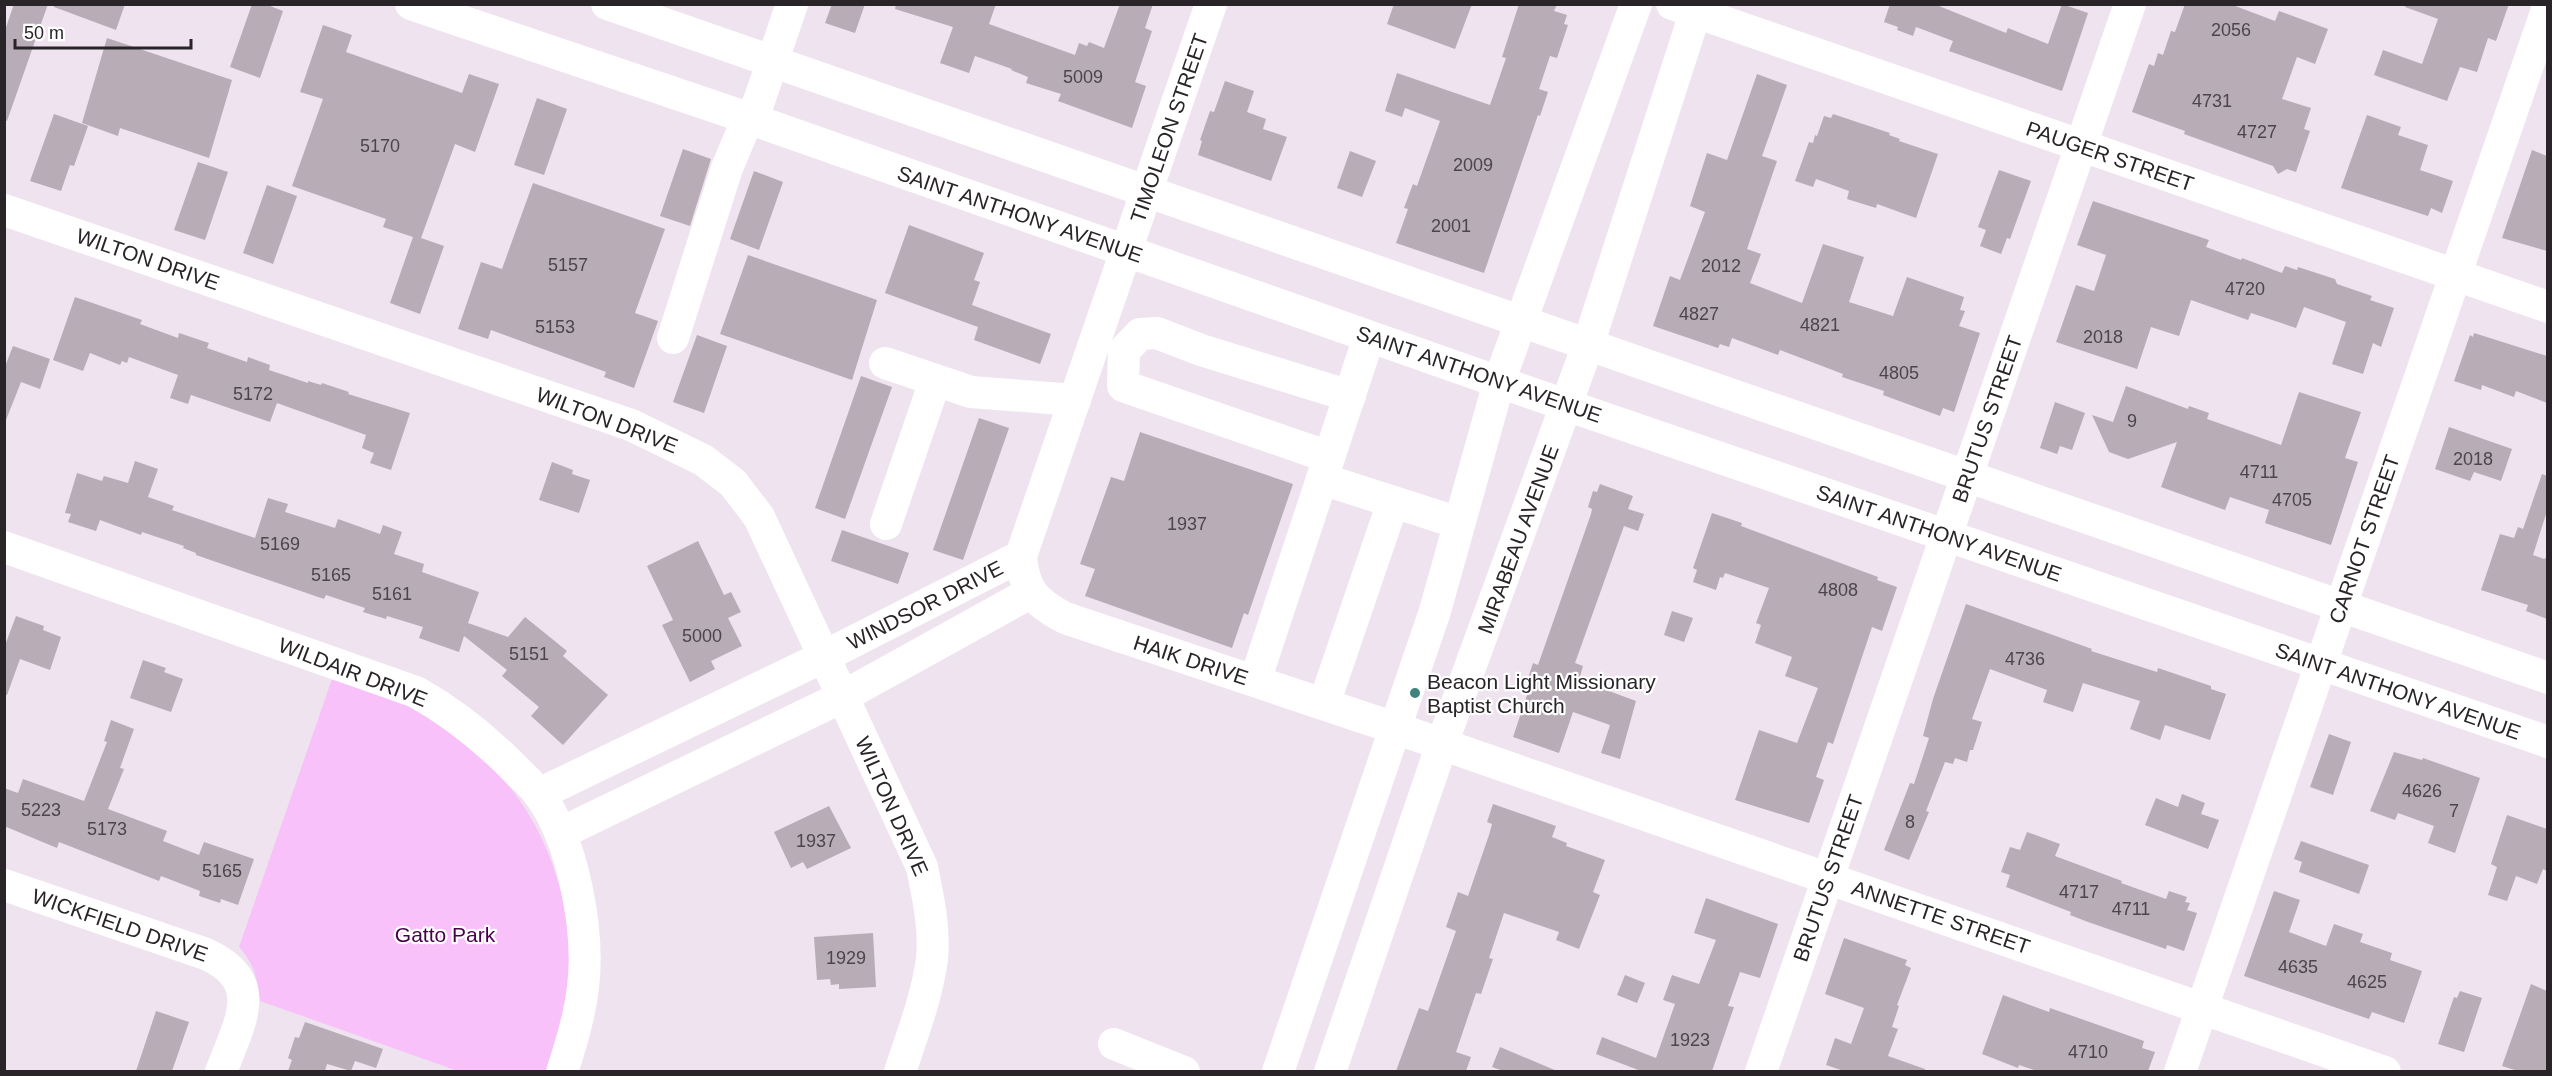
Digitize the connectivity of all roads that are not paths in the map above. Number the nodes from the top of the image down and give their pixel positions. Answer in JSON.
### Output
{"nodes":[{"id":1,"x":411,"y":4,"type":"edge"},
{"id":2,"x":607,"y":4,"type":"edge"},
{"id":3,"x":792,"y":4,"type":"edge"},
{"id":4,"x":1211,"y":4,"type":"edge"},
{"id":5,"x":1636,"y":4,"type":"edge"},
{"id":6,"x":2130,"y":4,"type":"edge"},
{"id":7,"x":1688,"y":7,"type":"edge"},
{"id":8,"x":2547,"y":7,"type":"edge"},
{"id":9,"x":773,"y":61,"type":"junction"},
{"id":10,"x":748,"y":118,"type":"junction"},
{"id":11,"x":2081,"y":146,"type":"junction"},
{"id":12,"x":1147,"y":192,"type":"junction"},
{"id":13,"x":4,"y":210,"type":"edge"},
{"id":14,"x":1127,"y":251,"type":"junction"},
{"id":15,"x":2455,"y":275,"type":"junction"},
{"id":16,"x":2547,"y":307,"type":"edge"},
{"id":17,"x":1520,"y":322,"type":"junction"},
{"id":18,"x":1370,"y":337,"type":"junction"},
{"id":19,"x":673,"y":338,"type":"dead end"},
{"id":20,"x":1588,"y":345,"type":"junction"},
{"id":21,"x":885,"y":363,"type":"dead end"},
{"id":22,"x":935,"y":381,"type":"junction"},
{"id":23,"x":1499,"y":382,"type":"junction"},
{"id":24,"x":1350,"y":396,"type":"junction"},
{"id":25,"x":1075,"y":400,"type":"junction"},
{"id":26,"x":1568,"y":405,"type":"junction"},
{"id":27,"x":1326,"y":468,"type":"junction"},
{"id":28,"x":1967,"y":477,"type":"junction"},
{"id":29,"x":1393,"y":502,"type":"junction"},
{"id":30,"x":1460,"y":523,"type":"junction"},
{"id":31,"x":886,"y":524,"type":"dead end"},
{"id":32,"x":1947,"y":535,"type":"junction"},
{"id":33,"x":4,"y":547,"type":"edge"},
{"id":34,"x":1020,"y":556,"type":"junction"},
{"id":35,"x":1030,"y":593,"type":"junction"},
{"id":36,"x":2340,"y":606,"type":"junction"},
{"id":37,"x":823,"y":657,"type":"junction"},
{"id":38,"x":2320,"y":664,"type":"junction"},
{"id":39,"x":2547,"y":678,"type":"edge"},
{"id":40,"x":1255,"y":681,"type":"junction"},
{"id":41,"x":842,"y":697,"type":"junction"},
{"id":42,"x":1324,"y":704,"type":"junction"},
{"id":43,"x":1395,"y":728,"type":"junction"},
{"id":44,"x":2547,"y":742,"type":"edge"},
{"id":45,"x":1442,"y":744,"type":"junction"},
{"id":46,"x":539,"y":794,"type":"junction"},
{"id":47,"x":561,"y":833,"type":"junction"},
{"id":48,"x":1828,"y":878,"type":"junction"},
{"id":49,"x":4,"y":885,"type":"edge"},
{"id":50,"x":2202,"y":1008,"type":"junction"},
{"id":51,"x":1114,"y":1044,"type":"dead end"},
{"id":52,"x":221,"y":1071,"type":"edge"},
{"id":53,"x":562,"y":1071,"type":"edge"},
{"id":54,"x":900,"y":1071,"type":"edge"},
{"id":55,"x":1184,"y":1071,"type":"edge"},
{"id":56,"x":1278,"y":1071,"type":"edge"},
{"id":57,"x":1330,"y":1071,"type":"edge"},
{"id":58,"x":1761,"y":1071,"type":"edge"},
{"id":59,"x":2180,"y":1071,"type":"edge"},
{"id":60,"x":2385,"y":1071,"type":"edge"}],
"edges":[{"from":1,"to":10,"type":"street","name":"SAINT ANTHONY AVENUE"},
{"from":2,"to":9,"type":"street"},
{"from":3,"to":9,"type":"street"},
{"from":4,"to":12,"type":"street","name":"TIMOLEON STREET"},
{"from":5,"to":17,"type":"street"},
{"from":6,"to":11,"type":"street","name":"BRUTUS STREET"},
{"from":7,"to":11,"type":"street","name":"PAUGER STREET"},
{"from":7,"to":20,"type":"street","name":"MIRABEAU AVENUE"},
{"from":8,"to":15,"type":"street","name":"CARNOT STREET"},
{"from":9,"to":10,"type":"street"},
{"from":9,"to":12,"type":"street"},
{"from":10,"to":14,"type":"street","name":"SAINT ANTHONY AVENUE"},
{"from":10,"to":19,"type":"street"},
{"from":11,"to":15,"type":"street","name":"PAUGER STREET"},
{"from":11,"to":28,"type":"street","name":"BRUTUS STREET"},
{"from":12,"to":14,"type":"street","name":"TIMOLEON STREET"},
{"from":12,"to":17,"type":"street"},
{"from":13,"to":37,"type":"street","name":"WILTON DRIVE"},
{"from":14,"to":18,"type":"street","name":"SAINT ANTHONY AVENUE"},
{"from":14,"to":25,"type":"street","name":"WINDSOR DRIVE"},
{"from":15,"to":16,"type":"street","name":"PAUGER STREET"},
{"from":15,"to":36,"type":"street","name":"CARNOT STREET"},
{"from":17,"to":20,"type":"street"},
{"from":17,"to":23,"type":"street"},
{"from":18,"to":23,"type":"street","name":"SAINT ANTHONY AVENUE"},
{"from":18,"to":24,"type":"street"},
{"from":20,"to":26,"type":"street","name":"MIRABEAU AVENUE"},
{"from":20,"to":28,"type":"street"},
{"from":21,"to":22,"type":"street"},
{"from":22,"to":25,"type":"street"},
{"from":22,"to":31,"type":"street"},
{"from":23,"to":26,"type":"street","name":"SAINT ANTHONY AVENUE"},
{"from":23,"to":30,"type":"street"},
{"from":24,"to":27,"type":"street"},
{"from":24,"to":27,"type":"street"},
{"from":25,"to":34,"type":"street","name":"WINDSOR DRIVE"},
{"from":26,"to":32,"type":"street","name":"SAINT ANTHONY AVENUE"},
{"from":26,"to":45,"type":"street","name":"MIRABEAU AVENUE"},
{"from":27,"to":29,"type":"street"},
{"from":27,"to":40,"type":"street"},
{"from":28,"to":32,"type":"street","name":"BRUTUS STREET"},
{"from":28,"to":36,"type":"street"},
{"from":29,"to":30,"type":"street"},
{"from":29,"to":42,"type":"street"},
{"from":30,"to":43,"type":"street"},
{"from":32,"to":38,"type":"street","name":"SAINT ANTHONY AVENUE"},
{"from":32,"to":48,"type":"street","name":"BRUTUS STREET"},
{"from":33,"to":46,"type":"street","name":"WILDAIR DRIVE"},
{"from":34,"to":35,"type":"street"},
{"from":34,"to":37,"type":"street","name":"WINDSOR DRIVE"},
{"from":35,"to":40,"type":"street","name":"HAIK DRIVE"},
{"from":35,"to":41,"type":"street","name":"WINDSOR DRIVE"},
{"from":36,"to":38,"type":"street","name":"CARNOT STREET"},
{"from":36,"to":39,"type":"street"},
{"from":37,"to":41,"type":"street","name":"WILTON DRIVE"},
{"from":37,"to":46,"type":"street","name":"WINDSOR DRIVE"},
{"from":38,"to":44,"type":"street","name":"SAINT ANTHONY AVENUE"},
{"from":38,"to":50,"type":"street","name":"CARNOT STREET"},
{"from":40,"to":42,"type":"street","name":"HAIK DRIVE"},
{"from":41,"to":47,"type":"street","name":"WINDSOR DRIVE"},
{"from":41,"to":54,"type":"street","name":"WILTON DRIVE"},
{"from":42,"to":43,"type":"street","name":"HAIK DRIVE"},
{"from":43,"to":45,"type":"street","name":"ANNETTE STREET"},
{"from":43,"to":56,"type":"street"},
{"from":45,"to":48,"type":"street","name":"ANNETTE STREET"},
{"from":45,"to":57,"type":"street","name":"MIRABEAU AVENUE"},
{"from":46,"to":47,"type":"street","name":"WILDAIR DRIVE"},
{"from":47,"to":53,"type":"street","name":"WILDAIR DRIVE"},
{"from":48,"to":50,"type":"street","name":"ANNETTE STREET"},
{"from":48,"to":58,"type":"street","name":"BRUTUS STREET"},
{"from":49,"to":52,"type":"street","name":"WICKFIELD DRIVE"},
{"from":50,"to":59,"type":"street","name":"CARNOT STREET"},
{"from":50,"to":60,"type":"street","name":"ANNETTE STREET"},
{"from":51,"to":55,"type":"street"}]}
